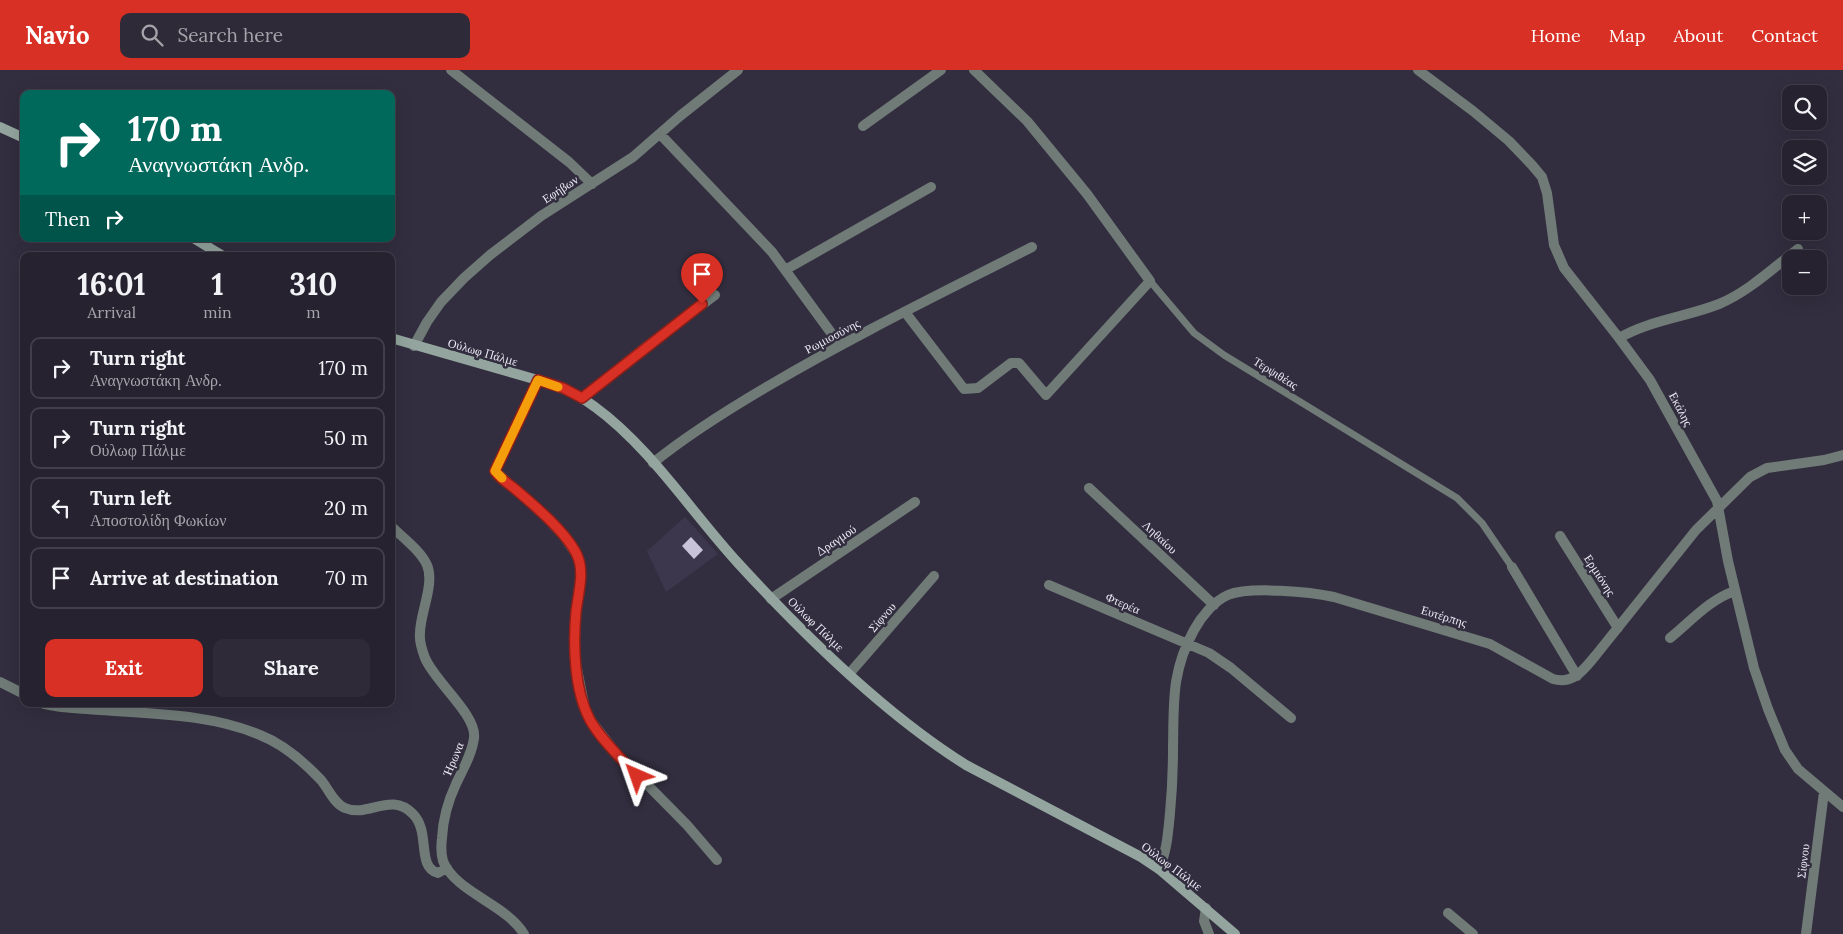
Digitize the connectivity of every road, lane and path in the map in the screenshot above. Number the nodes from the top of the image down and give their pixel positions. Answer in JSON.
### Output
{"nodes":[{"id":1,"x":451,"y":70,"type":"edge"},
{"id":2,"x":738,"y":70,"type":"edge"},
{"id":3,"x":941,"y":70,"type":"edge"},
{"id":4,"x":974,"y":70,"type":"edge"},
{"id":5,"x":1418,"y":70,"type":"edge"},
{"id":6,"x":863,"y":126,"type":"dead end"},
{"id":7,"x":0,"y":127,"type":"edge"},
{"id":8,"x":660,"y":134,"type":"junction"},
{"id":9,"x":20,"y":136,"type":"edge"},
{"id":10,"x":592,"y":184,"type":"junction"},
{"id":11,"x":931,"y":187,"type":"dead end"},
{"id":12,"x":200,"y":242,"type":"edge"},
{"id":13,"x":1032,"y":247,"type":"dead end"},
{"id":14,"x":1798,"y":249,"type":"dead end"},
{"id":15,"x":216,"y":252,"type":"edge"},
{"id":16,"x":785,"y":270,"type":"junction"},
{"id":17,"x":1150,"y":281,"type":"junction"},
{"id":18,"x":715,"y":295,"type":"dead end"},
{"id":19,"x":905,"y":312,"type":"junction"},
{"id":20,"x":1620,"y":338,"type":"junction"},
{"id":21,"x":395,"y":339,"type":"edge"},
{"id":22,"x":840,"y":345,"type":"junction"},
{"id":23,"x":414,"y":346,"type":"junction"},
{"id":24,"x":538,"y":380,"type":"junction"},
{"id":25,"x":582,"y":398,"type":"junction"},
{"id":26,"x":1843,"y":455,"type":"edge"},
{"id":27,"x":653,"y":463,"type":"junction"},
{"id":28,"x":1089,"y":488,"type":"dead end"},
{"id":29,"x":915,"y":502,"type":"dead end"},
{"id":30,"x":1719,"y":507,"type":"junction"},
{"id":31,"x":395,"y":530,"type":"edge"},
{"id":32,"x":1560,"y":536,"type":"dead end"},
{"id":33,"x":1512,"y":568,"type":"joint"},
{"id":34,"x":934,"y":576,"type":"dead end"},
{"id":35,"x":1049,"y":585,"type":"dead end"},
{"id":36,"x":1735,"y":591,"type":"junction"},
{"id":37,"x":771,"y":599,"type":"junction"},
{"id":38,"x":1214,"y":605,"type":"junction"},
{"id":39,"x":1618,"y":628,"type":"junction"},
{"id":40,"x":1670,"y":638,"type":"dead end"},
{"id":41,"x":1187,"y":643,"type":"junction"},
{"id":42,"x":850,"y":674,"type":"junction"},
{"id":43,"x":1577,"y":676,"type":"junction"},
{"id":44,"x":0,"y":682,"type":"edge"},
{"id":45,"x":20,"y":692,"type":"edge"},
{"id":46,"x":56,"y":707,"type":"edge"},
{"id":47,"x":1291,"y":718,"type":"dead end"},
{"id":48,"x":1824,"y":792,"type":"junction"},
{"id":49,"x":1843,"y":807,"type":"edge"},
{"id":50,"x":717,"y":860,"type":"dead end"},
{"id":51,"x":447,"y":868,"type":"junction"},
{"id":52,"x":1159,"y":869,"type":"junction"},
{"id":53,"x":1206,"y":908,"type":"junction"},
{"id":54,"x":1448,"y":913,"type":"dead end"},
{"id":55,"x":524,"y":934,"type":"edge"},
{"id":56,"x":1209,"y":934,"type":"edge"},
{"id":57,"x":1236,"y":934,"type":"edge"},
{"id":58,"x":1472,"y":934,"type":"edge"},
{"id":59,"x":1806,"y":934,"type":"edge"}],
"edges":[{"from":1,"to":10,"type":"street"},
{"from":2,"to":8,"type":"street","name":"Εφήβων"},
{"from":3,"to":6,"type":"street"},
{"from":4,"to":17,"type":"street","name":"Τερψιθέας"},
{"from":5,"to":20,"type":"street","name":"Εκάλης"},
{"from":7,"to":9,"type":"street"},
{"from":8,"to":10,"type":"street","name":"Εφήβων"},
{"from":8,"to":16,"type":"street"},
{"from":10,"to":23,"type":"street","name":"Εφήβων"},
{"from":11,"to":16,"type":"street"},
{"from":12,"to":15,"type":"street"},
{"from":13,"to":19,"type":"street","name":"Ρωμιοσύνης"},
{"from":14,"to":20,"type":"street"},
{"from":16,"to":22,"type":"street"},
{"from":17,"to":19,"type":"street"},
{"from":17,"to":33,"type":"lane","name":"Τερψιθέας"},
{"from":18,"to":25,"type":"street"},
{"from":19,"to":22,"type":"street","name":"Ρωμιοσύνης"},
{"from":20,"to":30,"type":"street","name":"Εκάλης"},
{"from":21,"to":23,"type":"street","name":"Ούλωφ Πάλμε"},
{"from":22,"to":27,"type":"street","name":"Ρωμιοσύνης"},
{"from":23,"to":24,"type":"street","name":"Ούλωφ Πάλμε"},
{"from":24,"to":25,"type":"street","name":"Ούλωφ Πάλμε"},
{"from":24,"to":50,"type":"street"},
{"from":25,"to":27,"type":"street","name":"Ούλωφ Πάλμε"},
{"from":26,"to":30,"type":"street"},
{"from":27,"to":37,"type":"street","name":"Ούλωφ Πάλμε"},
{"from":28,"to":38,"type":"street","name":"Ληθαίου"},
{"from":29,"to":37,"type":"street","name":"Δραγμού"},
{"from":30,"to":36,"type":"street","name":"Εκάλης"},
{"from":30,"to":39,"type":"street"},
{"from":31,"to":51,"type":"street","name":"Ήρωνα"},
{"from":32,"to":39,"type":"street","name":"Ερμιόνης"},
{"from":33,"to":43,"type":"street","name":"Τερψιθέας"},
{"from":34,"to":42,"type":"street","name":"Σίφνου"},
{"from":35,"to":41,"type":"street","name":"Φτερέα"},
{"from":36,"to":40,"type":"street"},
{"from":36,"to":48,"type":"street","name":"Εκάλης"},
{"from":37,"to":42,"type":"street","name":"Ούλωφ Πάλμε"},
{"from":38,"to":41,"type":"street","name":"Ευτέρπης"},
{"from":38,"to":43,"type":"street","name":"Ευτέρπης"},
{"from":39,"to":43,"type":"street"},
{"from":41,"to":47,"type":"street","name":"Φτερέα"},
{"from":41,"to":52,"type":"street","name":"Ευτέρπης"},
{"from":42,"to":52,"type":"street","name":"Ούλωφ Πάλμε"},
{"from":44,"to":45,"type":"street"},
{"from":46,"to":51,"type":"street"},
{"from":48,"to":49,"type":"street","name":"Εκάλης"},
{"from":48,"to":59,"type":"street","name":"Σίφνου"},
{"from":51,"to":55,"type":"street"},
{"from":52,"to":53,"type":"street","name":"Ούλωφ Πάλμε"},
{"from":53,"to":56,"type":"street"},
{"from":53,"to":57,"type":"street","name":"Ούλωφ Πάλμε"},
{"from":54,"to":58,"type":"street"}]}
